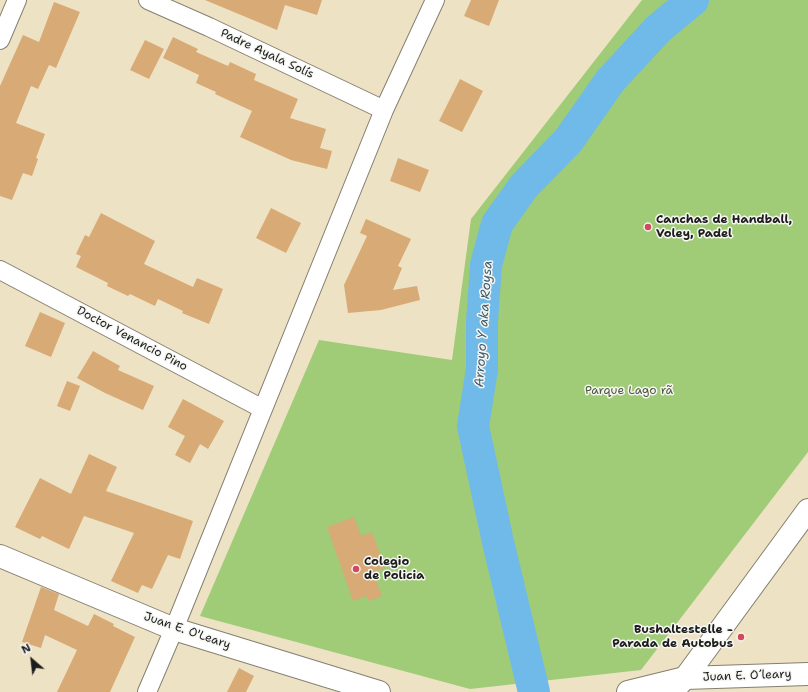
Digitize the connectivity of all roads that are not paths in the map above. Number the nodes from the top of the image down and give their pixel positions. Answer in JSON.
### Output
{"nodes":[{"id":1,"x":17,"y":0,"type":"edge"},
{"id":2,"x":148,"y":0,"type":"edge"},
{"id":3,"x":435,"y":0,"type":"edge"},
{"id":4,"x":0,"y":40,"type":"edge"},
{"id":5,"x":384,"y":110,"type":"junction"},
{"id":6,"x":0,"y":270,"type":"edge"},
{"id":7,"x":263,"y":409,"type":"junction"},
{"id":8,"x":808,"y":510,"type":"edge"},
{"id":9,"x":0,"y":556,"type":"edge"},
{"id":10,"x":174,"y":629,"type":"junction"},
{"id":11,"x":808,"y":674,"type":"edge"},
{"id":12,"x":679,"y":685,"type":"edge"},
{"id":13,"x":147,"y":692,"type":"edge"},
{"id":14,"x":379,"y":692,"type":"edge"},
{"id":15,"x":628,"y":692,"type":"edge"}],
"edges":[{"from":1,"to":4,"type":"street"},
{"from":2,"to":5,"type":"street","name":"Padre Ayala Solís"},
{"from":3,"to":5,"type":"street"},
{"from":5,"to":7,"type":"street"},
{"from":6,"to":7,"type":"street","name":"Doctor Venancio Pino"},
{"from":7,"to":10,"type":"street"},
{"from":8,"to":12,"type":"street"},
{"from":9,"to":10,"type":"street","name":"Juan E. O'Leary"},
{"from":10,"to":13,"type":"street"},
{"from":10,"to":14,"type":"street","name":"Juan E. O'Leary"},
{"from":11,"to":12,"type":"street","name":"Juan E. O´leary"},
{"from":12,"to":15,"type":"street"}]}
